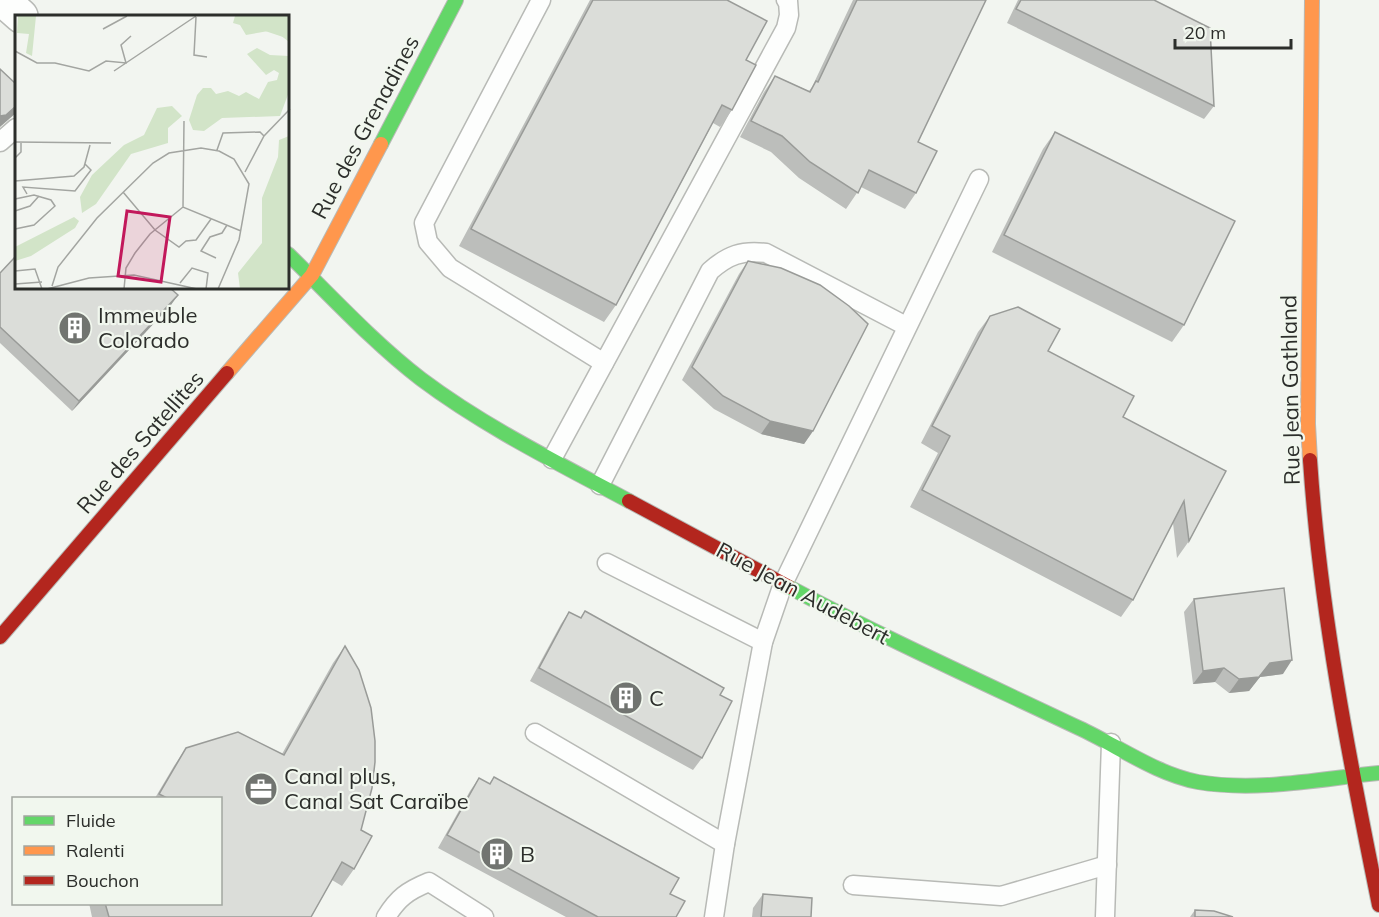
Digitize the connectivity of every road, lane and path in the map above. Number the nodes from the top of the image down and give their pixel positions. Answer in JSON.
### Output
{"nodes":[{"id":1,"x":3,"y":0,"type":"edge"},
{"id":2,"x":456,"y":0,"type":"edge"},
{"id":3,"x":541,"y":0,"type":"edge"},
{"id":4,"x":786,"y":0,"type":"edge"},
{"id":5,"x":1312,"y":0,"type":"edge"},
{"id":6,"x":20,"y":15,"type":"edge"},
{"id":7,"x":15,"y":129,"type":"edge"},
{"id":8,"x":0,"y":142,"type":"edge"},
{"id":9,"x":978,"y":179,"type":"dead end"},
{"id":10,"x":290,"y":256,"type":"edge"},
{"id":11,"x":312,"y":274,"type":"junction"},
{"id":12,"x":906,"y":326,"type":"junction"},
{"id":13,"x":604,"y":363,"type":"junction"},
{"id":14,"x":552,"y":459,"type":"junction"},
{"id":15,"x":600,"y":485,"type":"junction"},
{"id":16,"x":607,"y":563,"type":"dead end"},
{"id":17,"x":783,"y":584,"type":"junction"},
{"id":18,"x":0,"y":637,"type":"edge"},
{"id":19,"x":763,"y":642,"type":"junction"},
{"id":20,"x":535,"y":734,"type":"dead end"},
{"id":21,"x":1111,"y":743,"type":"junction"},
{"id":22,"x":1379,"y":773,"type":"edge"},
{"id":23,"x":1353,"y":776,"type":"junction"},
{"id":24,"x":725,"y":844,"type":"junction"},
{"id":25,"x":1107,"y":865,"type":"junction"},
{"id":26,"x":853,"y":885,"type":"dead end"},
{"id":27,"x":1379,"y":905,"type":"edge"},
{"id":28,"x":386,"y":917,"type":"edge"},
{"id":29,"x":484,"y":917,"type":"edge"},
{"id":30,"x":714,"y":917,"type":"edge"},
{"id":31,"x":1104,"y":917,"type":"edge"}],
"edges":[{"from":1,"to":6,"type":"street"},
{"from":2,"to":11,"type":"street","name":"Rue des Grenadines"},
{"from":3,"to":13,"type":"lane"},
{"from":4,"to":13,"type":"lane"},
{"from":5,"to":23,"type":"street","name":"Rue Jean Gothland"},
{"from":7,"to":8,"type":"lane"},
{"from":9,"to":12,"type":"lane"},
{"from":10,"to":11,"type":"street","name":"Rue Jean Audebert"},
{"from":11,"to":14,"type":"street","name":"Rue Jean Audebert"},
{"from":11,"to":18,"type":"street","name":"Rue des Satellites"},
{"from":12,"to":15,"type":"lane"},
{"from":12,"to":17,"type":"lane"},
{"from":13,"to":14,"type":"lane"},
{"from":14,"to":15,"type":"street","name":"Rue Jean Audebert"},
{"from":15,"to":17,"type":"street","name":"Rue Jean Audebert"},
{"from":16,"to":19,"type":"lane"},
{"from":17,"to":19,"type":"lane"},
{"from":17,"to":21,"type":"street","name":"Rue Jean Audebert"},
{"from":19,"to":24,"type":"lane"},
{"from":20,"to":24,"type":"lane"},
{"from":21,"to":23,"type":"street","name":"Rue Jean Audebert"},
{"from":21,"to":25,"type":"lane"},
{"from":22,"to":23,"type":"street","name":"Rue Jean Audebert"},
{"from":23,"to":27,"type":"street","name":"Rue Jean Gothland"},
{"from":24,"to":30,"type":"lane"},
{"from":25,"to":26,"type":"lane"},
{"from":25,"to":31,"type":"lane"},
{"from":28,"to":29,"type":"lane"}]}
